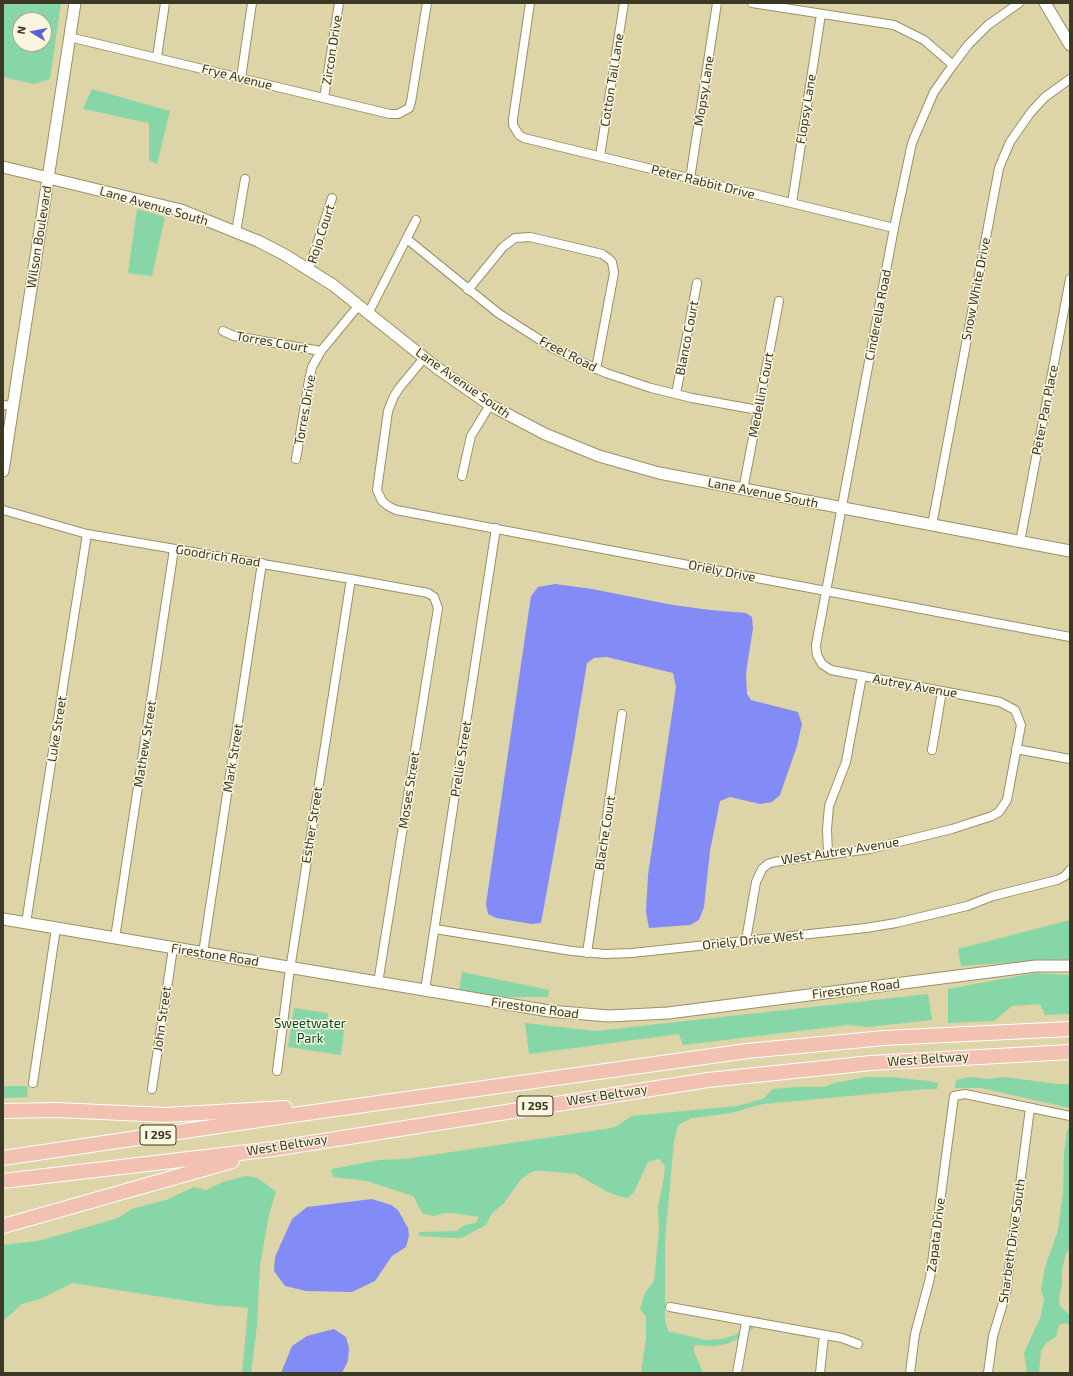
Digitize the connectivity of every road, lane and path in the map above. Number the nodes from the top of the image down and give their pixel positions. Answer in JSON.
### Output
{"nodes":[{"id":1,"x":75,"y":3,"type":"edge"},
{"id":2,"x":165,"y":3,"type":"edge"},
{"id":3,"x":252,"y":3,"type":"edge"},
{"id":4,"x":339,"y":3,"type":"edge"},
{"id":5,"x":427,"y":3,"type":"edge"},
{"id":6,"x":530,"y":3,"type":"edge"},
{"id":7,"x":624,"y":3,"type":"edge"},
{"id":8,"x":717,"y":3,"type":"edge"},
{"id":9,"x":752,"y":3,"type":"edge"},
{"id":10,"x":1019,"y":3,"type":"edge"},
{"id":11,"x":1045,"y":3,"type":"edge"},
{"id":12,"x":821,"y":14,"type":"junction"},
{"id":13,"x":69,"y":37,"type":"junction"},
{"id":14,"x":1070,"y":45,"type":"edge"},
{"id":15,"x":157,"y":57,"type":"junction"},
{"id":16,"x":953,"y":65,"type":"junction"},
{"id":17,"x":241,"y":78,"type":"junction"},
{"id":18,"x":1070,"y":79,"type":"edge"},
{"id":19,"x":324,"y":98,"type":"junction"},
{"id":20,"x":600,"y":156,"type":"junction"},
{"id":21,"x":3,"y":167,"type":"edge"},
{"id":22,"x":48,"y":178,"type":"junction"},
{"id":23,"x":690,"y":178,"type":"junction"},
{"id":24,"x":245,"y":179,"type":"dead end"},
{"id":25,"x":332,"y":198,"type":"dead end"},
{"id":26,"x":792,"y":203,"type":"junction"},
{"id":27,"x":416,"y":220,"type":"dead end"},
{"id":28,"x":894,"y":228,"type":"junction"},
{"id":29,"x":236,"y":232,"type":"junction"},
{"id":30,"x":407,"y":239,"type":"junction"},
{"id":31,"x":309,"y":269,"type":"junction"},
{"id":32,"x":1070,"y":278,"type":"edge"},
{"id":33,"x":697,"y":283,"type":"dead end"},
{"id":34,"x":468,"y":290,"type":"junction"},
{"id":35,"x":779,"y":301,"type":"dead end"},
{"id":36,"x":359,"y":304,"type":"junction"},
{"id":37,"x":369,"y":312,"type":"junction"},
{"id":38,"x":223,"y":330,"type":"dead end"},
{"id":39,"x":321,"y":351,"type":"junction"},
{"id":40,"x":424,"y":358,"type":"junction"},
{"id":41,"x":596,"y":369,"type":"junction"},
{"id":42,"x":676,"y":394,"type":"junction"},
{"id":43,"x":490,"y":404,"type":"junction"},
{"id":44,"x":8,"y":406,"type":"edge"},
{"id":45,"x":758,"y":410,"type":"junction"},
{"id":46,"x":296,"y":459,"type":"dead end"},
{"id":47,"x":3,"y":471,"type":"edge"},
{"id":48,"x":462,"y":476,"type":"dead end"},
{"id":49,"x":743,"y":490,"type":"junction"},
{"id":50,"x":842,"y":508,"type":"junction"},
{"id":51,"x":3,"y":510,"type":"edge"},
{"id":52,"x":932,"y":525,"type":"junction"},
{"id":53,"x":496,"y":528,"type":"junction"},
{"id":54,"x":87,"y":534,"type":"junction"},
{"id":55,"x":1020,"y":542,"type":"junction"},
{"id":56,"x":174,"y":549,"type":"junction"},
{"id":57,"x":1070,"y":551,"type":"edge"},
{"id":58,"x":262,"y":563,"type":"junction"},
{"id":59,"x":351,"y":579,"type":"junction"},
{"id":60,"x":826,"y":591,"type":"junction"},
{"id":61,"x":434,"y":597,"type":"joint"},
{"id":62,"x":1070,"y":637,"type":"edge"},
{"id":63,"x":822,"y":664,"type":"joint"},
{"id":64,"x":862,"y":676,"type":"junction"},
{"id":65,"x":942,"y":691,"type":"junction"},
{"id":66,"x":622,"y":714,"type":"dead end"},
{"id":67,"x":1016,"y":749,"type":"junction"},
{"id":68,"x":932,"y":750,"type":"dead end"},
{"id":69,"x":1070,"y":759,"type":"edge"},
{"id":70,"x":828,"y":854,"type":"junction"},
{"id":71,"x":1067,"y":873,"type":"edge"},
{"id":72,"x":3,"y":919,"type":"edge"},
{"id":73,"x":26,"y":923,"type":"junction"},
{"id":74,"x":56,"y":928,"type":"junction"},
{"id":75,"x":435,"y":929,"type":"junction"},
{"id":76,"x":115,"y":938,"type":"junction"},
{"id":77,"x":746,"y":940,"type":"junction"},
{"id":78,"x":173,"y":948,"type":"junction"},
{"id":79,"x":203,"y":953,"type":"junction"},
{"id":80,"x":587,"y":953,"type":"junction"},
{"id":81,"x":1070,"y":966,"type":"edge"},
{"id":82,"x":290,"y":968,"type":"junction"},
{"id":83,"x":378,"y":983,"type":"junction"},
{"id":84,"x":425,"y":990,"type":"junction"},
{"id":85,"x":1070,"y":1029,"type":"edge"},
{"id":86,"x":1070,"y":1052,"type":"edge"},
{"id":87,"x":277,"y":1071,"type":"dead end"},
{"id":88,"x":32,"y":1083,"type":"dead end"},
{"id":89,"x":152,"y":1089,"type":"dead end"},
{"id":90,"x":1030,"y":1108,"type":"junction"},
{"id":91,"x":3,"y":1111,"type":"edge"},
{"id":92,"x":312,"y":1112,"type":"junction"},
{"id":93,"x":1070,"y":1116,"type":"edge"},
{"id":94,"x":273,"y":1149,"type":"junction"},
{"id":95,"x":3,"y":1158,"type":"edge"},
{"id":96,"x":3,"y":1181,"type":"edge"},
{"id":97,"x":3,"y":1226,"type":"edge"},
{"id":98,"x":670,"y":1308,"type":"dead end"},
{"id":99,"x":746,"y":1322,"type":"junction"},
{"id":100,"x":824,"y":1335,"type":"junction"},
{"id":101,"x":858,"y":1344,"type":"dead end"},
{"id":102,"x":737,"y":1373,"type":"edge"},
{"id":103,"x":820,"y":1373,"type":"edge"},
{"id":104,"x":910,"y":1373,"type":"edge"},
{"id":105,"x":988,"y":1373,"type":"edge"}],
"edges":[{"from":1,"to":13,"type":"street","name":"Wilson Boulevard"},
{"from":2,"to":15,"type":"street"},
{"from":3,"to":17,"type":"street"},
{"from":4,"to":19,"type":"street","name":"Zircon Drive"},
{"from":5,"to":19,"type":"street","name":"Frye Avenue"},
{"from":6,"to":20,"type":"street","name":"Peter Rabbit Drive"},
{"from":7,"to":20,"type":"street","name":"Cotton Tail Lane"},
{"from":8,"to":23,"type":"street","name":"Mopsy Lane"},
{"from":9,"to":12,"type":"street"},
{"from":10,"to":16,"type":"street","name":"Cinderella Road"},
{"from":11,"to":14,"type":"street"},
{"from":12,"to":16,"type":"street"},
{"from":12,"to":26,"type":"street","name":"Flopsy Lane"},
{"from":13,"to":15,"type":"street","name":"Frye Avenue"},
{"from":13,"to":22,"type":"street","name":"Wilson Boulevard"},
{"from":15,"to":17,"type":"street","name":"Frye Avenue"},
{"from":16,"to":28,"type":"street","name":"Cinderella Road"},
{"from":17,"to":19,"type":"street","name":"Frye Avenue"},
{"from":18,"to":52,"type":"street","name":"Snow White Drive"},
{"from":20,"to":23,"type":"street","name":"Peter Rabbit Drive"},
{"from":21,"to":22,"type":"street","name":"Lane Avenue South"},
{"from":22,"to":29,"type":"street","name":"Lane Avenue South"},
{"from":22,"to":44,"type":"street","name":"Wilson Boulevard"},
{"from":23,"to":26,"type":"street","name":"Peter Rabbit Drive"},
{"from":24,"to":29,"type":"street"},
{"from":25,"to":31,"type":"street","name":"Rojo Court"},
{"from":26,"to":28,"type":"street","name":"Peter Rabbit Drive"},
{"from":27,"to":30,"type":"street"},
{"from":28,"to":50,"type":"street","name":"Cinderella Road"},
{"from":29,"to":31,"type":"street","name":"Lane Avenue South"},
{"from":30,"to":34,"type":"street","name":"Freel Road"},
{"from":30,"to":37,"type":"street"},
{"from":31,"to":36,"type":"street","name":"Lane Avenue South"},
{"from":32,"to":55,"type":"street","name":"Peter Pan Place"},
{"from":33,"to":42,"type":"street","name":"Blanco Court"},
{"from":34,"to":41,"type":"street","name":"Freel Road"},
{"from":34,"to":41,"type":"street"},
{"from":35,"to":45,"type":"street","name":"Medellin Court"},
{"from":36,"to":37,"type":"street","name":"Lane Avenue South"},
{"from":36,"to":39,"type":"street","name":"Torres Drive"},
{"from":37,"to":40,"type":"street","name":"Lane Avenue South"},
{"from":38,"to":39,"type":"street","name":"Torres Court"},
{"from":39,"to":46,"type":"street","name":"Torres Drive"},
{"from":40,"to":43,"type":"street","name":"Lane Avenue South"},
{"from":40,"to":53,"type":"street","name":"Oriely Drive"},
{"from":41,"to":42,"type":"street","name":"Freel Road"},
{"from":42,"to":45,"type":"street","name":"Freel Road"},
{"from":43,"to":48,"type":"street"},
{"from":43,"to":49,"type":"street","name":"Lane Avenue South"},
{"from":44,"to":47,"type":"street","name":"Wilson Boulevard"},
{"from":45,"to":49,"type":"street","name":"Medellin Court"},
{"from":49,"to":50,"type":"street","name":"Lane Avenue South"},
{"from":50,"to":52,"type":"street","name":"Lane Avenue South"},
{"from":50,"to":60,"type":"street","name":"Cinderella Road"},
{"from":51,"to":54,"type":"street","name":"Goodrich Road"},
{"from":52,"to":55,"type":"street","name":"Lane Avenue South"},
{"from":53,"to":60,"type":"street","name":"Oriely Drive"},
{"from":53,"to":75,"type":"street","name":"Prellie Street"},
{"from":54,"to":56,"type":"street","name":"Goodrich Road"},
{"from":54,"to":73,"type":"street","name":"Luke Street"},
{"from":55,"to":57,"type":"street","name":"Lane Avenue South"},
{"from":56,"to":58,"type":"street","name":"Goodrich Road"},
{"from":56,"to":76,"type":"street","name":"Mathew Street"},
{"from":58,"to":59,"type":"street","name":"Goodrich Road"},
{"from":58,"to":79,"type":"street","name":"Mark Street"},
{"from":59,"to":61,"type":"street","name":"Goodrich Road"},
{"from":59,"to":82,"type":"street","name":"Esther Street"},
{"from":60,"to":62,"type":"street","name":"Oriely Drive"},
{"from":60,"to":63,"type":"street","name":"Cinderella Road"},
{"from":61,"to":83,"type":"street","name":"Moses Street"},
{"from":63,"to":64,"type":"street","name":"Autrey Avenue"},
{"from":64,"to":65,"type":"street","name":"Autrey Avenue"},
{"from":64,"to":70,"type":"street"},
{"from":65,"to":67,"type":"street","name":"Autrey Avenue"},
{"from":65,"to":68,"type":"street"},
{"from":66,"to":80,"type":"street","name":"Blache Court"},
{"from":67,"to":69,"type":"street"},
{"from":67,"to":70,"type":"street","name":"West Autrey Avenue"},
{"from":70,"to":77,"type":"street","name":"West Autrey Avenue"},
{"from":71,"to":77,"type":"street","name":"Oriely Drive West"},
{"from":72,"to":73,"type":"street","name":"Firestone Road"},
{"from":73,"to":74,"type":"street","name":"Firestone Road"},
{"from":74,"to":76,"type":"street","name":"Firestone Road"},
{"from":74,"to":88,"type":"street"},
{"from":75,"to":80,"type":"street","name":"Oriely Drive West"},
{"from":75,"to":84,"type":"street","name":"Prellie Street"},
{"from":76,"to":78,"type":"street","name":"Firestone Road"},
{"from":77,"to":80,"type":"street","name":"Oriely Drive West"},
{"from":78,"to":79,"type":"street","name":"Firestone Road"},
{"from":78,"to":89,"type":"street","name":"John Street"},
{"from":79,"to":82,"type":"street","name":"Firestone Road"},
{"from":81,"to":84,"type":"street","name":"Firestone Road"},
{"from":82,"to":83,"type":"street","name":"Firestone Road"},
{"from":82,"to":87,"type":"street","name":"Esther Street"},
{"from":83,"to":84,"type":"street","name":"Firestone Road"},
{"from":85,"to":92,"type":"highway","name":"West Beltway","number":"I 295"},
{"from":86,"to":94,"type":"highway","name":"West Beltway","number":"I 295"},
{"from":90,"to":93,"type":"street"},
{"from":90,"to":104,"type":"street","name":"Zapata Drive"},
{"from":90,"to":105,"type":"street","name":"Sharbeth Drive South"},
{"from":91,"to":92,"type":"highway"},
{"from":92,"to":95,"type":"highway","name":"West Beltway","number":"I 295"},
{"from":94,"to":96,"type":"highway","name":"West Beltway","number":"I 295"},
{"from":94,"to":97,"type":"highway"},
{"from":98,"to":99,"type":"street"},
{"from":99,"to":100,"type":"street"},
{"from":99,"to":102,"type":"street"},
{"from":100,"to":101,"type":"street"},
{"from":100,"to":103,"type":"street"}]}
